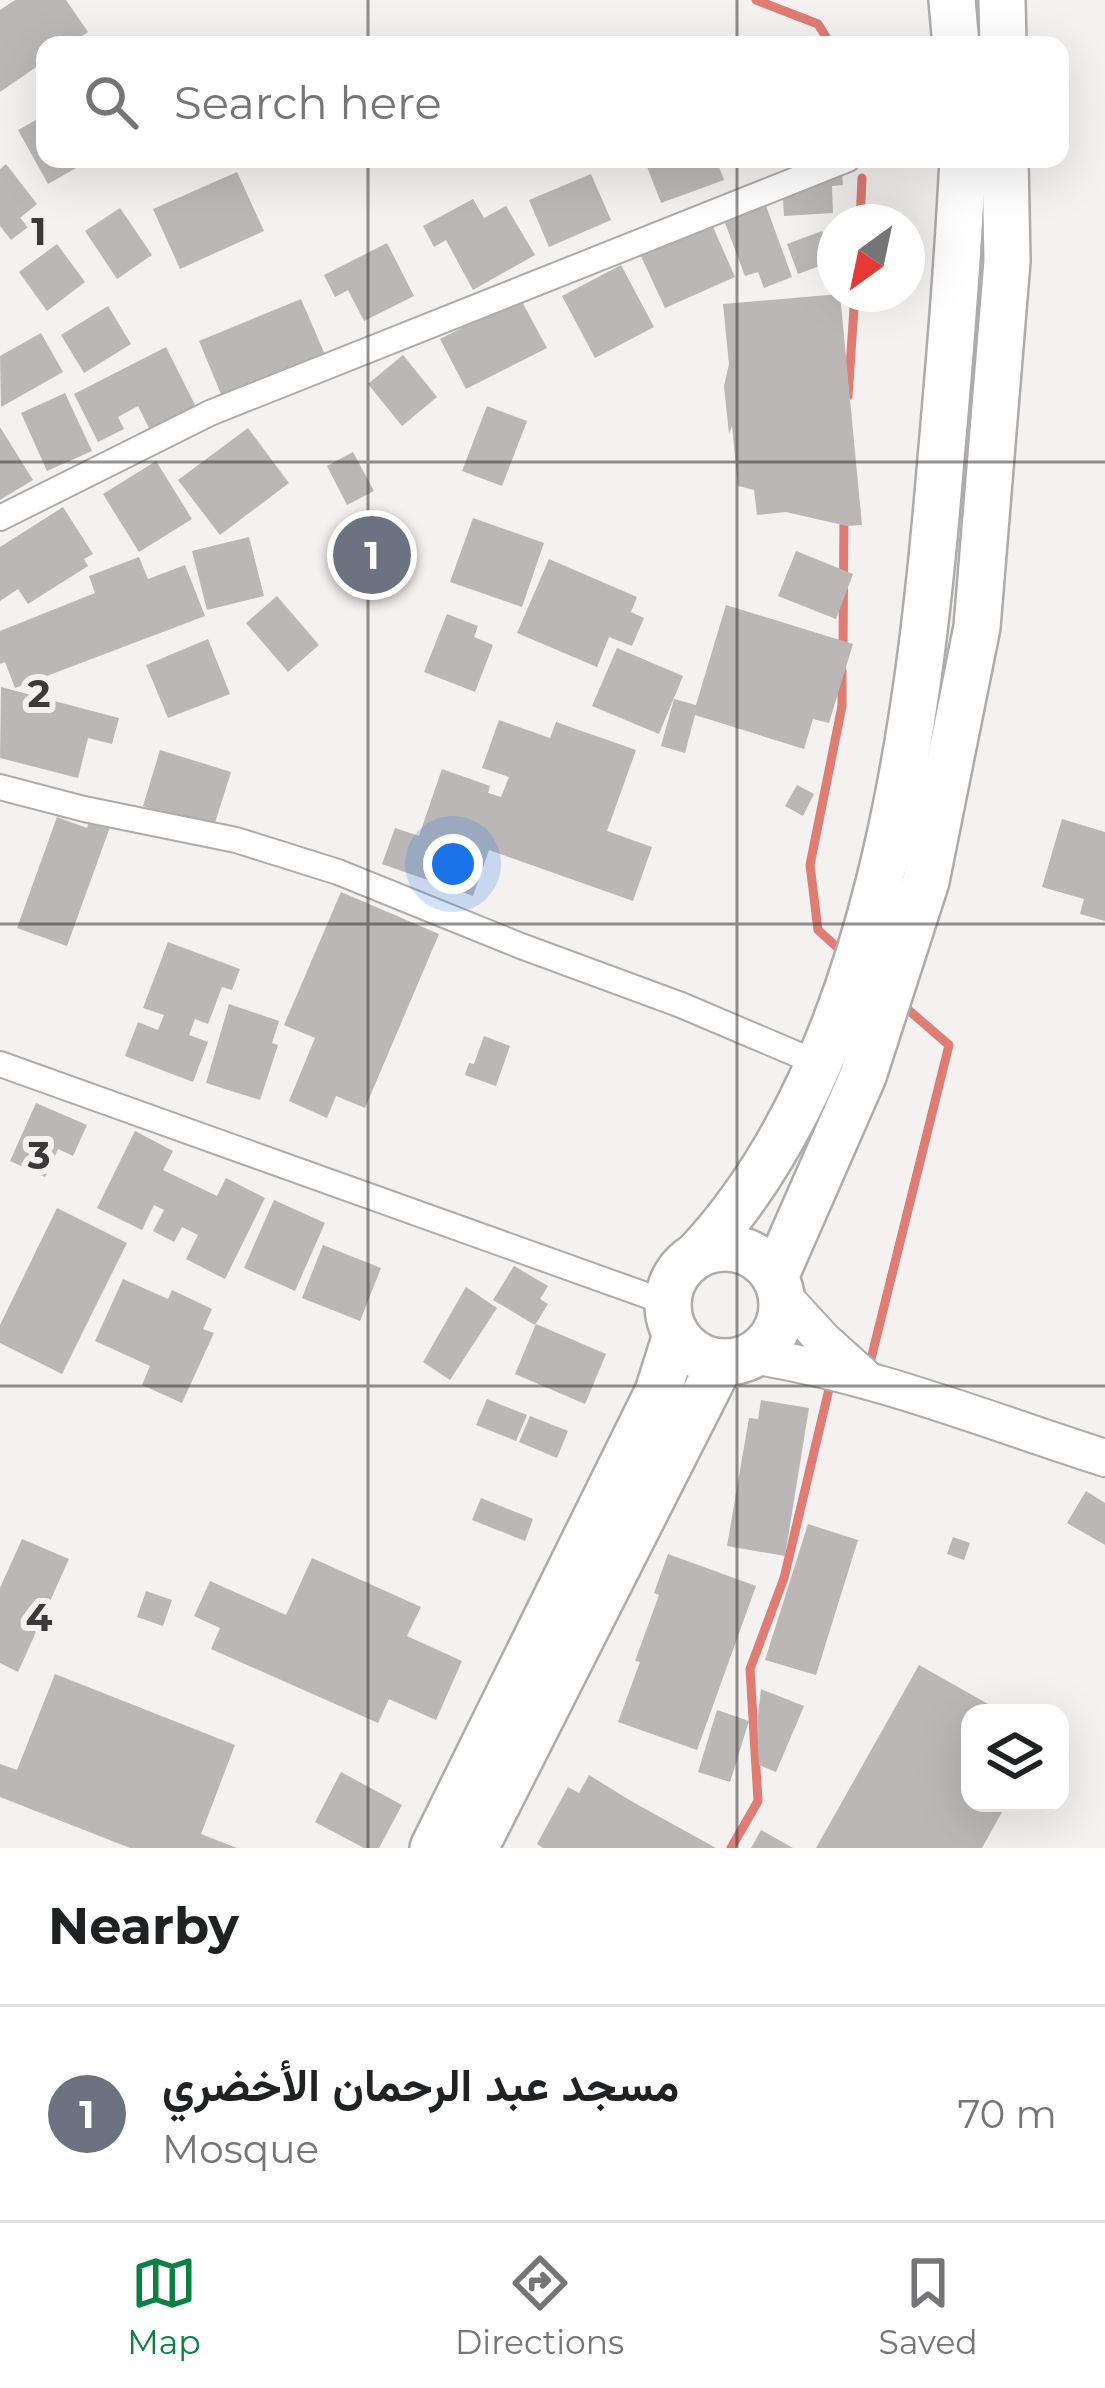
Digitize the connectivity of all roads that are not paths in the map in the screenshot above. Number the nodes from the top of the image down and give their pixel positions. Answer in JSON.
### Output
{"nodes":[{"id":1,"x":952,"y":0,"type":"edge"},
{"id":2,"x":1002,"y":0,"type":"edge"},
{"id":3,"x":955,"y":36,"type":"edge"},
{"id":4,"x":1003,"y":36,"type":"edge"},
{"id":5,"x":825,"y":168,"type":"edge"},
{"id":6,"x":962,"y":168,"type":"edge"},
{"id":7,"x":1005,"y":168,"type":"edge"},
{"id":8,"x":0,"y":518,"type":"edge"},
{"id":9,"x":0,"y":787,"type":"edge"},
{"id":10,"x":0,"y":1064,"type":"edge"},
{"id":11,"x":820,"y":1064,"type":"junction"},
{"id":12,"x":697,"y":1255,"type":"junction"},
{"id":13,"x":778,"y":1286,"type":"junction"},
{"id":14,"x":672,"y":1319,"type":"junction"},
{"id":15,"x":736,"y":1359,"type":"junction"},
{"id":16,"x":869,"y":1382,"type":"junction"},
{"id":17,"x":1105,"y":1458,"type":"edge"},
{"id":18,"x":433,"y":1848,"type":"edge"},
{"id":19,"x":475,"y":1848,"type":"edge"}],
"edges":[{"from":1,"to":3,"type":"highway"},
{"from":2,"to":4,"type":"highway"},
{"from":5,"to":8,"type":"street"},
{"from":6,"to":11,"type":"highway"},
{"from":7,"to":13,"type":"highway"},
{"from":9,"to":11,"type":"street"},
{"from":10,"to":14,"type":"street"},
{"from":11,"to":12,"type":"highway"},
{"from":12,"to":13,"type":"highway"},
{"from":12,"to":14,"type":"highway"},
{"from":13,"to":15,"type":"highway"},
{"from":13,"to":16,"type":"street"},
{"from":14,"to":15,"type":"highway"},
{"from":14,"to":18,"type":"highway"},
{"from":15,"to":16,"type":"street"},
{"from":15,"to":19,"type":"highway"},
{"from":16,"to":17,"type":"street"}]}
